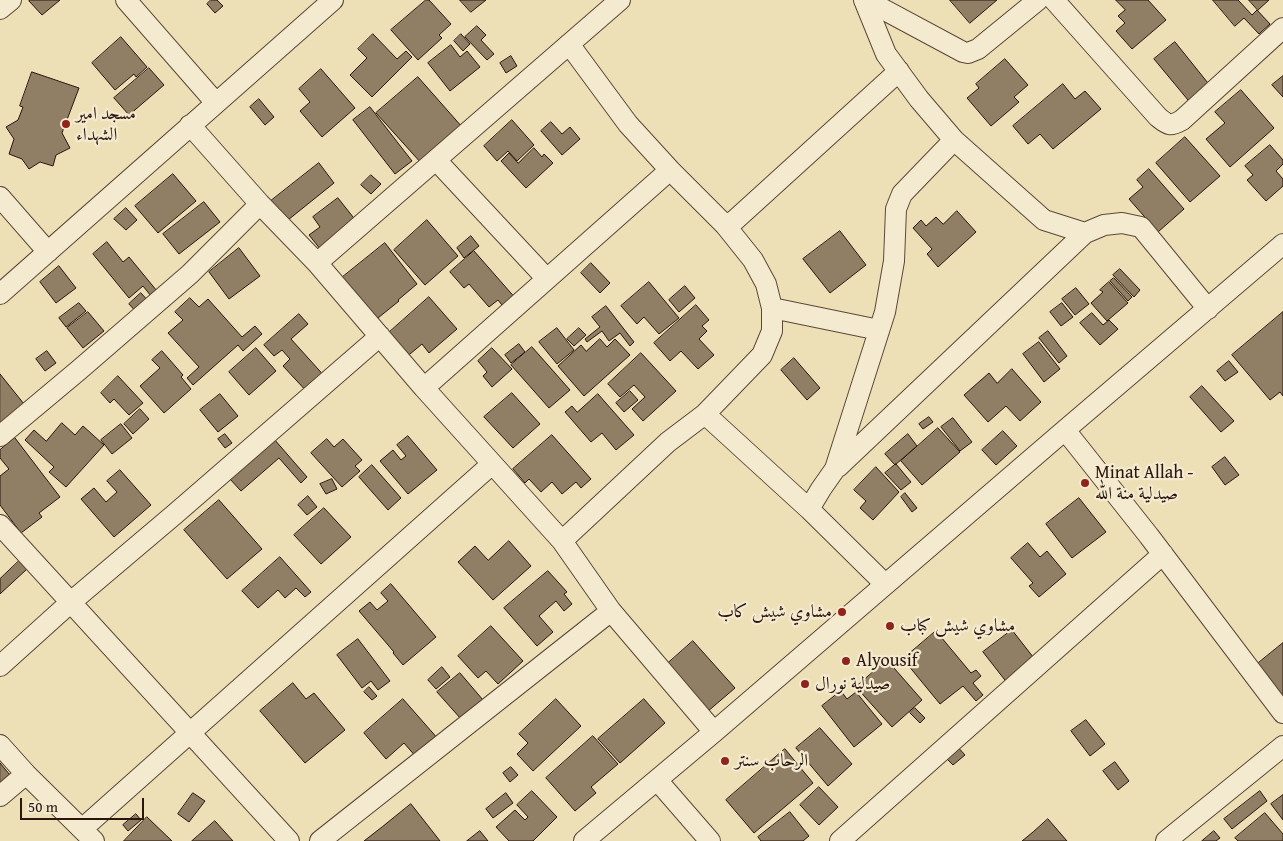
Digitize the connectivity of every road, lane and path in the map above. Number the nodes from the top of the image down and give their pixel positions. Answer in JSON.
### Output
{"nodes":[{"id":1,"x":10,"y":0,"type":"edge"},
{"id":2,"x":126,"y":0,"type":"edge"},
{"id":3,"x":333,"y":0,"type":"edge"},
{"id":4,"x":620,"y":0,"type":"edge"},
{"id":5,"x":865,"y":0,"type":"edge"},
{"id":6,"x":1038,"y":0,"type":"edge"},
{"id":7,"x":1054,"y":0,"type":"edge"},
{"id":8,"x":0,"y":9,"type":"edge"},
{"id":9,"x":1283,"y":28,"type":"edge"},
{"id":10,"x":569,"y":44,"type":"junction"},
{"id":11,"x":898,"y":71,"type":"junction"},
{"id":12,"x":216,"y":103,"type":"junction"},
{"id":13,"x":190,"y":125,"type":"junction"},
{"id":14,"x":954,"y":140,"type":"junction"},
{"id":15,"x":436,"y":160,"type":"junction"},
{"id":16,"x":670,"y":170,"type":"junction"},
{"id":17,"x":0,"y":197,"type":"edge"},
{"id":18,"x":260,"y":204,"type":"junction"},
{"id":19,"x":724,"y":225,"type":"junction"},
{"id":20,"x":1085,"y":233,"type":"junction"},
{"id":21,"x":1281,"y":249,"type":"edge"},
{"id":22,"x":48,"y":252,"type":"junction"},
{"id":23,"x":317,"y":264,"type":"junction"},
{"id":24,"x":547,"y":279,"type":"junction"},
{"id":25,"x":0,"y":294,"type":"edge"},
{"id":26,"x":772,"y":308,"type":"junction"},
{"id":27,"x":1208,"y":309,"type":"junction"},
{"id":28,"x":879,"y":330,"type":"junction"},
{"id":29,"x":380,"y":336,"type":"junction"},
{"id":30,"x":424,"y":388,"type":"junction"},
{"id":31,"x":705,"y":414,"type":"junction"},
{"id":32,"x":1065,"y":430,"type":"junction"},
{"id":33,"x":0,"y":436,"type":"edge"},
{"id":34,"x":492,"y":464,"type":"junction"},
{"id":35,"x":835,"y":470,"type":"junction"},
{"id":36,"x":809,"y":509,"type":"junction"},
{"id":37,"x":0,"y":525,"type":"edge"},
{"id":38,"x":562,"y":540,"type":"junction"},
{"id":39,"x":1163,"y":554,"type":"junction"},
{"id":40,"x":885,"y":584,"type":"junction"},
{"id":41,"x":71,"y":602,"type":"junction"},
{"id":42,"x":611,"y":611,"type":"junction"},
{"id":43,"x":0,"y":666,"type":"edge"},
{"id":44,"x":1283,"y":712,"type":"edge"},
{"id":45,"x":190,"y":732,"type":"junction"},
{"id":46,"x":714,"y":732,"type":"junction"},
{"id":47,"x":0,"y":745,"type":"edge"},
{"id":48,"x":1283,"y":746,"type":"edge"},
{"id":49,"x":26,"y":774,"type":"junction"},
{"id":50,"x":657,"y":780,"type":"junction"},
{"id":51,"x":0,"y":796,"type":"edge"},
{"id":52,"x":88,"y":835,"type":"edge"},
{"id":53,"x":289,"y":841,"type":"edge"},
{"id":54,"x":320,"y":841,"type":"edge"},
{"id":55,"x":584,"y":841,"type":"edge"},
{"id":56,"x":710,"y":841,"type":"edge"},
{"id":57,"x":840,"y":841,"type":"edge"},
{"id":58,"x":1166,"y":841,"type":"edge"}],
"edges":[{"from":1,"to":8,"type":"street"},
{"from":2,"to":12,"type":"street"},
{"from":3,"to":12,"type":"street"},
{"from":4,"to":10,"type":"street"},
{"from":5,"to":6,"type":"street"},
{"from":5,"to":11,"type":"street"},
{"from":7,"to":9,"type":"street"},
{"from":10,"to":15,"type":"street"},
{"from":10,"to":16,"type":"street"},
{"from":11,"to":14,"type":"street"},
{"from":11,"to":19,"type":"street"},
{"from":12,"to":13,"type":"street"},
{"from":13,"to":18,"type":"street"},
{"from":13,"to":22,"type":"street"},
{"from":14,"to":20,"type":"street"},
{"from":14,"to":28,"type":"street"},
{"from":15,"to":23,"type":"street"},
{"from":15,"to":24,"type":"street"},
{"from":16,"to":19,"type":"street"},
{"from":16,"to":24,"type":"street"},
{"from":17,"to":22,"type":"street"},
{"from":18,"to":23,"type":"street"},
{"from":18,"to":33,"type":"street"},
{"from":19,"to":26,"type":"street"},
{"from":20,"to":27,"type":"street"},
{"from":20,"to":35,"type":"street"},
{"from":21,"to":27,"type":"street"},
{"from":22,"to":25,"type":"street"},
{"from":23,"to":29,"type":"street"},
{"from":24,"to":30,"type":"street"},
{"from":26,"to":28,"type":"street"},
{"from":26,"to":31,"type":"street"},
{"from":27,"to":32,"type":"street"},
{"from":28,"to":35,"type":"street"},
{"from":29,"to":30,"type":"street"},
{"from":29,"to":41,"type":"street"},
{"from":30,"to":34,"type":"street"},
{"from":31,"to":36,"type":"street"},
{"from":31,"to":38,"type":"street"},
{"from":32,"to":39,"type":"street"},
{"from":32,"to":40,"type":"street"},
{"from":34,"to":38,"type":"street"},
{"from":34,"to":45,"type":"street"},
{"from":35,"to":36,"type":"street"},
{"from":36,"to":40,"type":"street"},
{"from":37,"to":41,"type":"street"},
{"from":38,"to":42,"type":"street"},
{"from":39,"to":44,"type":"street"},
{"from":39,"to":57,"type":"street"},
{"from":40,"to":46,"type":"street"},
{"from":41,"to":43,"type":"street"},
{"from":41,"to":45,"type":"street"},
{"from":42,"to":46,"type":"street"},
{"from":42,"to":54,"type":"street"},
{"from":45,"to":52,"type":"street"},
{"from":45,"to":53,"type":"street"},
{"from":46,"to":50,"type":"street"},
{"from":47,"to":49,"type":"street"},
{"from":48,"to":58,"type":"street"},
{"from":49,"to":51,"type":"street"},
{"from":49,"to":52,"type":"street"},
{"from":50,"to":55,"type":"street"},
{"from":50,"to":56,"type":"street"}]}
